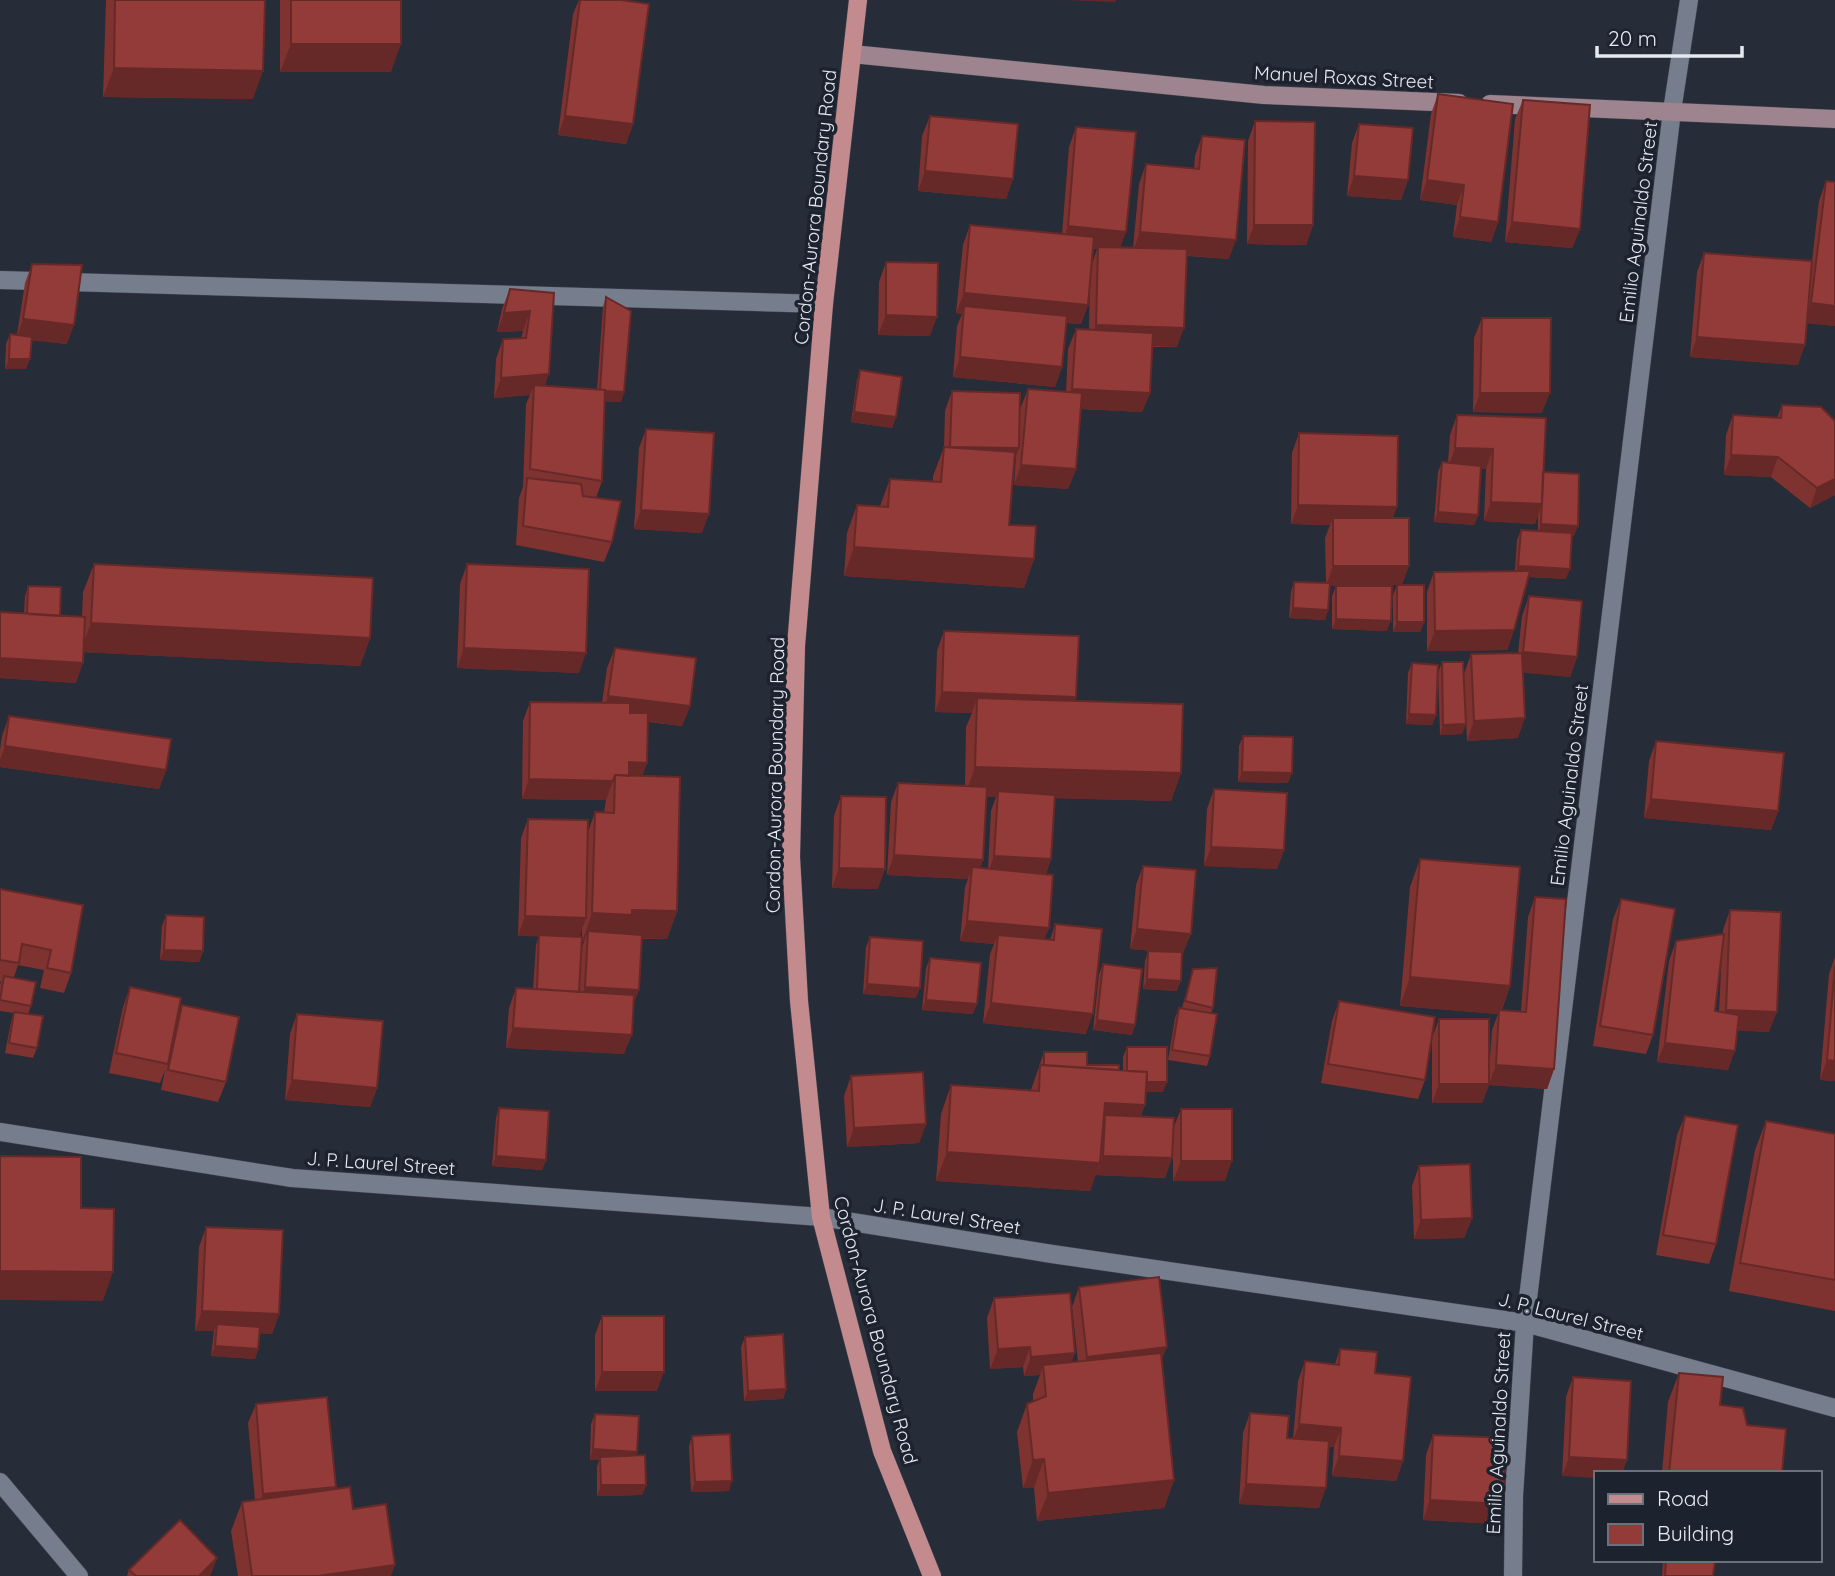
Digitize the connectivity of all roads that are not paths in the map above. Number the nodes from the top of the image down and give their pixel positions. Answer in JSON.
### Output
{"nodes":[{"id":1,"x":859,"y":0,"type":"edge"},
{"id":2,"x":1689,"y":0,"type":"edge"},
{"id":3,"x":852,"y":54,"type":"junction"},
{"id":4,"x":1672,"y":111,"type":"junction"},
{"id":5,"x":1835,"y":119,"type":"edge"},
{"id":6,"x":0,"y":280,"type":"edge"},
{"id":7,"x":824,"y":304,"type":"junction"},
{"id":8,"x":0,"y":1132,"type":"edge"},
{"id":9,"x":821,"y":1217,"type":"junction"},
{"id":10,"x":1525,"y":1323,"type":"junction"},
{"id":11,"x":1835,"y":1408,"type":"edge"},
{"id":12,"x":0,"y":1482,"type":"edge"},
{"id":13,"x":79,"y":1576,"type":"edge"},
{"id":14,"x":932,"y":1576,"type":"edge"},
{"id":15,"x":1513,"y":1576,"type":"edge"}],
"edges":[{"from":1,"to":3,"type":"main road","name":"Cordon-Aurora Boundary Road"},
{"from":2,"to":4,"type":"street","name":"Emilio Aguinaldo Street"},
{"from":3,"to":4,"type":"street","name":"Manuel Roxas Street"},
{"from":3,"to":7,"type":"main road","name":"Cordon-Aurora Boundary Road"},
{"from":4,"to":5,"type":"street","name":"Manuel Roxas Street"},
{"from":4,"to":10,"type":"street","name":"Emilio Aguinaldo Street"},
{"from":6,"to":7,"type":"street"},
{"from":7,"to":9,"type":"main road","name":"Cordon-Aurora Boundary Road"},
{"from":8,"to":9,"type":"street","name":"J. P. Laurel Street"},
{"from":9,"to":10,"type":"street","name":"J. P. Laurel Street"},
{"from":9,"to":14,"type":"main road","name":"Cordon-Aurora Boundary Road"},
{"from":10,"to":11,"type":"street","name":"J. P. Laurel Street"},
{"from":10,"to":15,"type":"street","name":"Emilio Aguinaldo Street"},
{"from":12,"to":13,"type":"street"}]}
